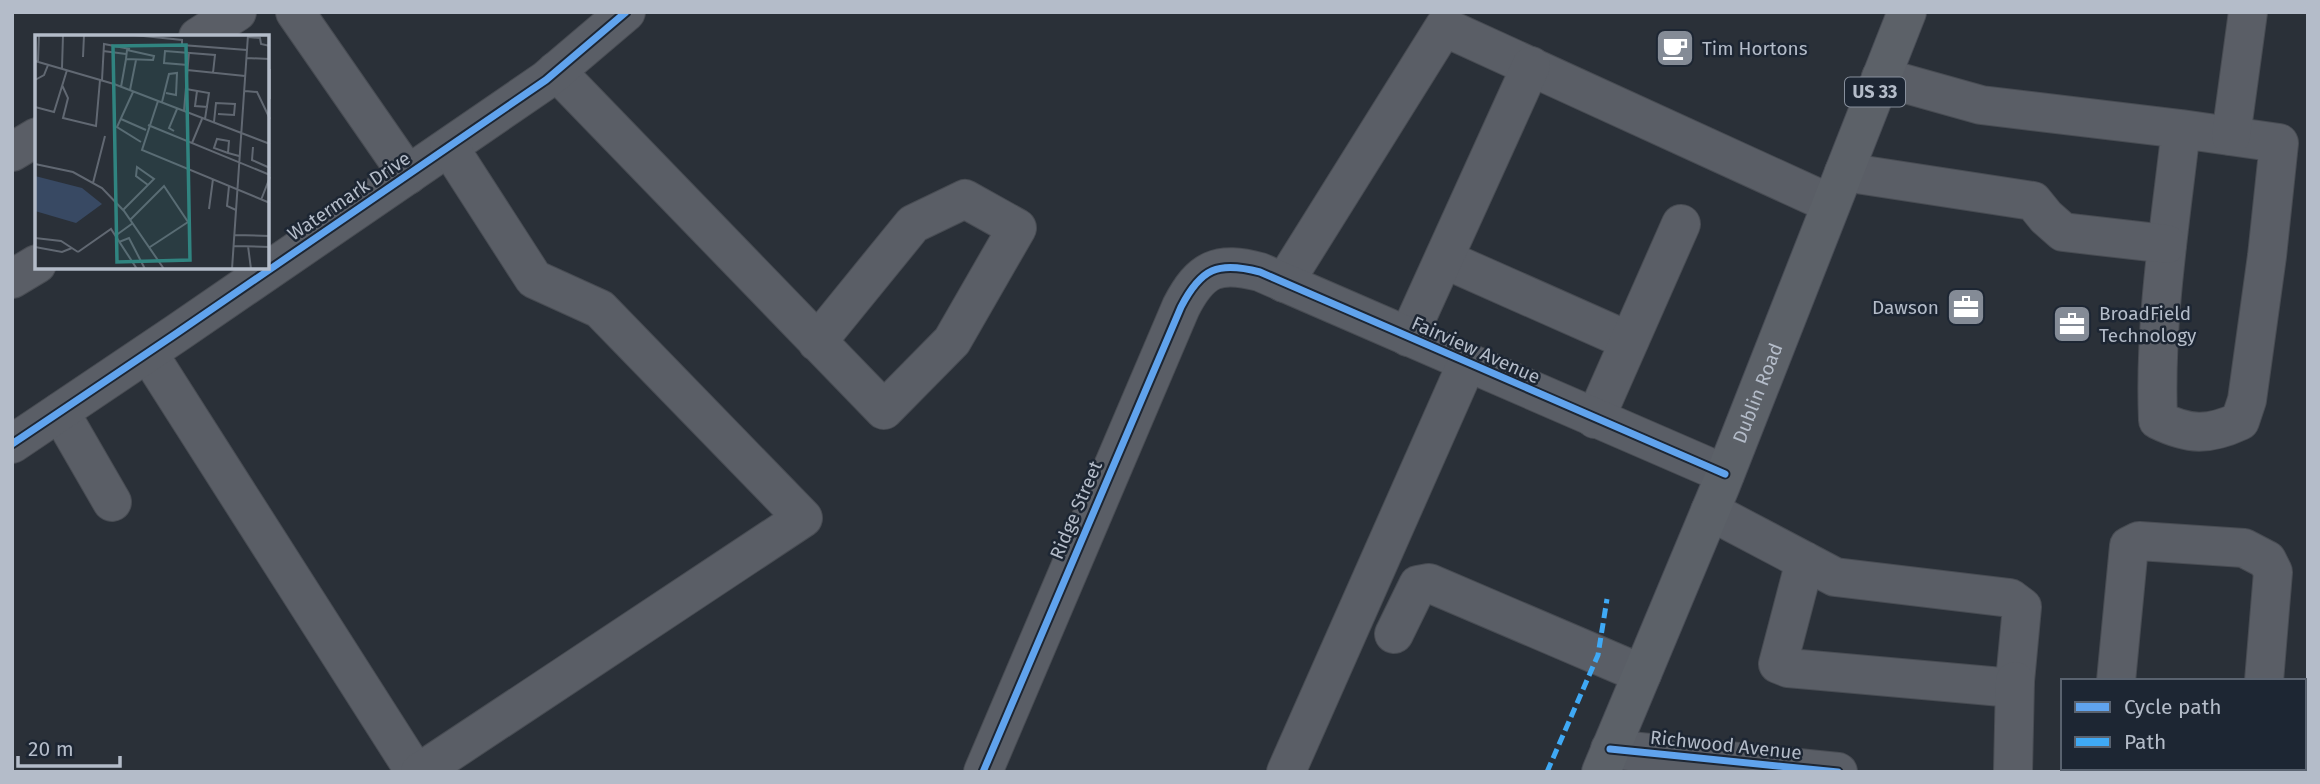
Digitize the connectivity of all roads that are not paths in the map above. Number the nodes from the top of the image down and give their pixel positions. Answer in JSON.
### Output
{"nodes":[{"id":1,"x":295,"y":12,"type":"edge"},
{"id":2,"x":626,"y":12,"type":"edge"},
{"id":3,"x":1907,"y":12,"type":"edge"},
{"id":4,"x":2248,"y":12,"type":"edge"},
{"id":5,"x":1531,"y":66,"type":"junction"},
{"id":6,"x":556,"y":71,"type":"junction"},
{"id":7,"x":1881,"y":77,"type":"junction"},
{"id":8,"x":2181,"y":129,"type":"junction"},
{"id":9,"x":2231,"y":136,"type":"junction"},
{"id":10,"x":35,"y":138,"type":"edge"},
{"id":11,"x":449,"y":147,"type":"junction"},
{"id":12,"x":12,"y":152,"type":"edge"},
{"id":13,"x":2292,"y":174,"type":"edge"},
{"id":14,"x":408,"y":175,"type":"junction"},
{"id":15,"x":1837,"y":188,"type":"junction"},
{"id":16,"x":1681,"y":224,"type":"dead end"},
{"id":17,"x":2167,"y":244,"type":"junction"},
{"id":18,"x":1444,"y":259,"type":"junction"},
{"id":19,"x":35,"y":265,"type":"edge"},
{"id":20,"x":270,"y":269,"type":"edge"},
{"id":21,"x":269,"y":270,"type":"edge"},
{"id":22,"x":1212,"y":270,"type":"joint"},
{"id":23,"x":12,"y":279,"type":"edge"},
{"id":24,"x":1284,"y":282,"type":"junction"},
{"id":25,"x":1408,"y":337,"type":"junction"},
{"id":26,"x":1629,"y":341,"type":"junction"},
{"id":27,"x":817,"y":342,"type":"junction"},
{"id":28,"x":148,"y":353,"type":"junction"},
{"id":29,"x":1467,"y":363,"type":"junction"},
{"id":30,"x":60,"y":412,"type":"junction"},
{"id":31,"x":1595,"y":419,"type":"junction"},
{"id":32,"x":12,"y":444,"type":"edge"},
{"id":33,"x":1725,"y":474,"type":"junction"},
{"id":34,"x":112,"y":502,"type":"dead end"},
{"id":35,"x":1710,"y":511,"type":"junction"},
{"id":36,"x":1805,"y":561,"type":"junction"},
{"id":37,"x":1394,"y":634,"type":"dead end"},
{"id":38,"x":1642,"y":674,"type":"junction"},
{"id":39,"x":2116,"y":679,"type":"edge"},
{"id":40,"x":2264,"y":679,"type":"edge"},
{"id":41,"x":2015,"y":681,"type":"junction"},
{"id":42,"x":1605,"y":760,"type":"edge"},
{"id":43,"x":415,"y":772,"type":"edge"},
{"id":44,"x":420,"y":772,"type":"edge"},
{"id":45,"x":983,"y":772,"type":"edge"},
{"id":46,"x":1286,"y":772,"type":"edge"},
{"id":47,"x":1838,"y":772,"type":"edge"},
{"id":48,"x":2013,"y":772,"type":"edge"}],
"edges":[{"from":1,"to":14,"type":"street"},
{"from":2,"to":6,"type":"street","name":"Watermark Drive"},
{"from":3,"to":7,"type":"main road","name":"Dublin Road","number":"US 33"},
{"from":4,"to":9,"type":"street"},
{"from":5,"to":15,"type":"street"},
{"from":5,"to":18,"type":"street"},
{"from":5,"to":24,"type":"street"},
{"from":6,"to":11,"type":"street","name":"Watermark Drive"},
{"from":6,"to":27,"type":"street"},
{"from":7,"to":8,"type":"street"},
{"from":7,"to":15,"type":"main road","name":"Dublin Road","number":"US 33"},
{"from":8,"to":9,"type":"street"},
{"from":8,"to":17,"type":"street"},
{"from":9,"to":13,"type":"street"},
{"from":10,"to":12,"type":"street"},
{"from":11,"to":14,"type":"street","name":"Watermark Drive"},
{"from":11,"to":44,"type":"street"},
{"from":13,"to":17,"type":"street"},
{"from":14,"to":20,"type":"street","name":"Watermark Drive"},
{"from":15,"to":17,"type":"street"},
{"from":15,"to":33,"type":"main road","name":"Dublin Road","number":"US 33"},
{"from":16,"to":26,"type":"street"},
{"from":18,"to":25,"type":"street"},
{"from":18,"to":26,"type":"street"},
{"from":19,"to":23,"type":"street"},
{"from":21,"to":28,"type":"street","name":"Watermark Drive"},
{"from":22,"to":24,"type":"street","name":"Fairview Avenue"},
{"from":22,"to":45,"type":"street","name":"Ridge Street"},
{"from":24,"to":25,"type":"street","name":"Fairview Avenue"},
{"from":25,"to":29,"type":"street","name":"Fairview Avenue"},
{"from":26,"to":31,"type":"street"},
{"from":27,"to":27,"type":"street"},
{"from":28,"to":30,"type":"street","name":"Watermark Drive"},
{"from":28,"to":43,"type":"street"},
{"from":29,"to":31,"type":"street","name":"Fairview Avenue"},
{"from":29,"to":46,"type":"street"},
{"from":30,"to":32,"type":"street","name":"Watermark Drive"},
{"from":30,"to":34,"type":"street"},
{"from":31,"to":33,"type":"street","name":"Fairview Avenue"},
{"from":33,"to":35,"type":"main road","name":"Dublin Road","number":"US 33"},
{"from":35,"to":36,"type":"street"},
{"from":35,"to":38,"type":"main road","name":"Dublin Road","number":"US 33"},
{"from":36,"to":41,"type":"street"},
{"from":36,"to":41,"type":"street"},
{"from":37,"to":38,"type":"street"},
{"from":38,"to":42,"type":"main road","name":"Dublin Road","number":"US 33"},
{"from":39,"to":40,"type":"street"},
{"from":41,"to":48,"type":"street"},
{"from":42,"to":47,"type":"street","name":"Richwood Avenue"}]}
